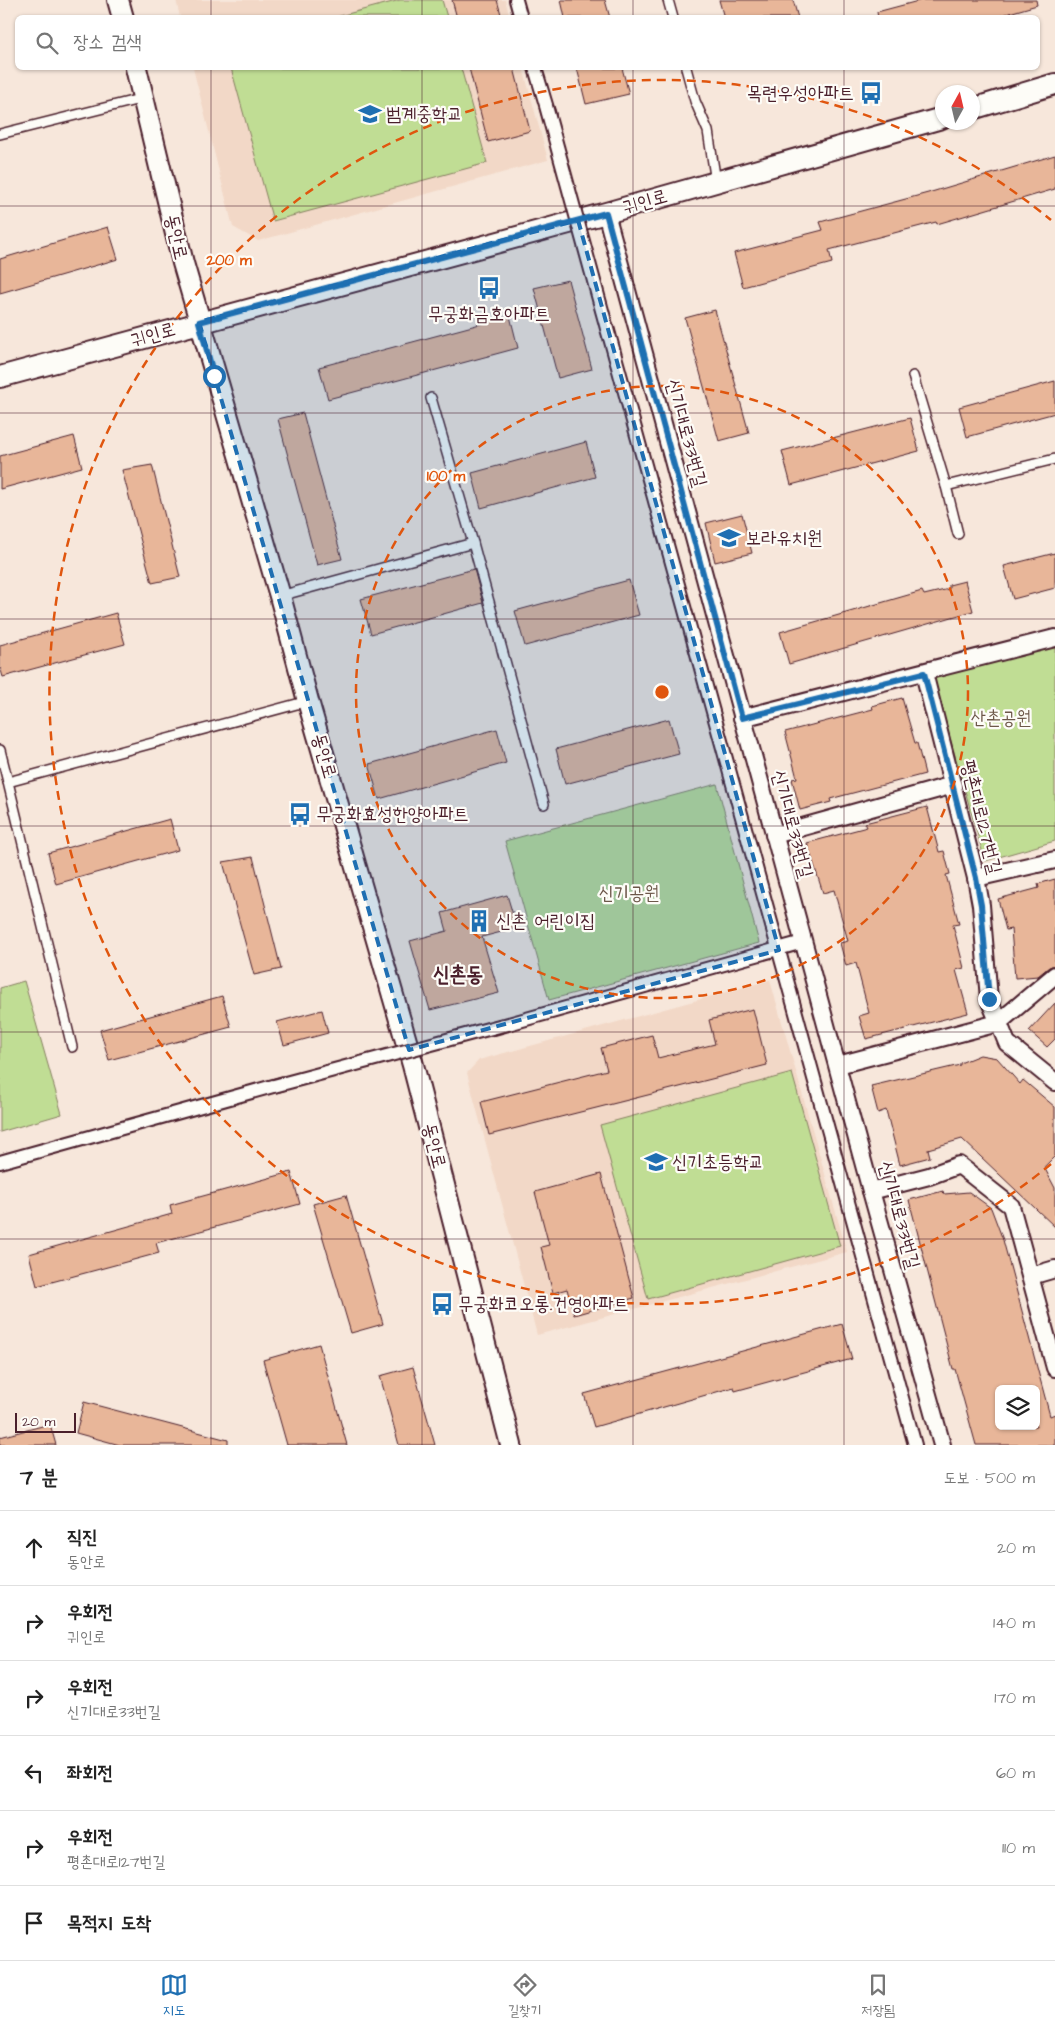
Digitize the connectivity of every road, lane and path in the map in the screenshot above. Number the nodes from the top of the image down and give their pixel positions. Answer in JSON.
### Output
{"nodes":[{"id":1,"x":118,"y":0,"type":"edge"},
{"id":2,"x":516,"y":0,"type":"edge"},
{"id":3,"x":668,"y":0,"type":"edge"},
{"id":4,"x":122,"y":15,"type":"edge"},
{"id":5,"x":520,"y":15,"type":"edge"},
{"id":6,"x":672,"y":15,"type":"edge"},
{"id":7,"x":137,"y":70,"type":"edge"},
{"id":8,"x":536,"y":70,"type":"edge"},
{"id":9,"x":687,"y":70,"type":"edge"},
{"id":10,"x":1055,"y":84,"type":"edge"},
{"id":11,"x":144,"y":98,"type":"junction"},
{"id":12,"x":546,"y":106,"type":"junction"},
{"id":13,"x":980,"y":107,"type":"edge"},
{"id":14,"x":935,"y":120,"type":"edge"},
{"id":15,"x":0,"y":134,"type":"edge"},
{"id":16,"x":569,"y":169,"type":"dead end"},
{"id":17,"x":716,"y":182,"type":"junction"},
{"id":18,"x":606,"y":213,"type":"junction"},
{"id":19,"x":589,"y":261,"type":"dead end"},
{"id":20,"x":199,"y":322,"type":"junction"},
{"id":21,"x":609,"y":336,"type":"junction"},
{"id":22,"x":913,"y":376,"type":"dead end"},
{"id":23,"x":0,"y":377,"type":"edge"},
{"id":24,"x":430,"y":398,"type":"dead end"},
{"id":25,"x":1055,"y":459,"type":"edge"},
{"id":26,"x":946,"y":486,"type":"junction"},
{"id":27,"x":958,"y":534,"type":"dead end"},
{"id":28,"x":473,"y":544,"type":"junction"},
{"id":29,"x":280,"y":596,"type":"junction"},
{"id":30,"x":1055,"y":638,"type":"edge"},
{"id":31,"x":924,"y":673,"type":"junction"},
{"id":32,"x":308,"y":701,"type":"junction"},
{"id":33,"x":742,"y":718,"type":"junction"},
{"id":34,"x":0,"y":750,"type":"edge"},
{"id":35,"x":8,"y":782,"type":"junction"},
{"id":36,"x":953,"y":785,"type":"junction"},
{"id":37,"x":544,"y":804,"type":"dead end"},
{"id":38,"x":774,"y":835,"type":"junction"},
{"id":39,"x":1055,"y":860,"type":"edge"},
{"id":40,"x":976,"y":878,"type":"junction"},
{"id":41,"x":803,"y":942,"type":"junction"},
{"id":42,"x":779,"y":950,"type":"junction"},
{"id":43,"x":1055,"y":976,"type":"edge"},
{"id":44,"x":998,"y":1022,"type":"junction"},
{"id":45,"x":503,"y":1025,"type":"junction"},
{"id":46,"x":437,"y":1046,"type":"dead end"},
{"id":47,"x":72,"y":1047,"type":"dead end"},
{"id":48,"x":370,"y":1060,"type":"dead end"},
{"id":49,"x":838,"y":1065,"type":"junction"},
{"id":50,"x":1055,"y":1082,"type":"edge"},
{"id":51,"x":274,"y":1086,"type":"junction"},
{"id":52,"x":0,"y":1162,"type":"edge"},
{"id":53,"x":871,"y":1191,"type":"junction"},
{"id":54,"x":1055,"y":1269,"type":"edge"},
{"id":55,"x":1030,"y":1276,"type":"junction"},
{"id":56,"x":1055,"y":1368,"type":"edge"},
{"id":57,"x":510,"y":1445,"type":"edge"},
{"id":58,"x":915,"y":1445,"type":"edge"},
{"id":59,"x":942,"y":1445,"type":"edge"}],
"edges":[{"from":1,"to":4,"type":"street"},
{"from":2,"to":5,"type":"street"},
{"from":3,"to":6,"type":"lane"},
{"from":7,"to":11,"type":"street","name":"동안로"},
{"from":8,"to":12,"type":"street"},
{"from":9,"to":17,"type":"lane"},
{"from":10,"to":13,"type":"street"},
{"from":11,"to":15,"type":"lane"},
{"from":11,"to":20,"type":"street","name":"동안로"},
{"from":12,"to":16,"type":"street"},
{"from":12,"to":21,"type":"street","bridge":true},
{"from":14,"to":17,"type":"street","name":"귀인로"},
{"from":17,"to":18,"type":"street","name":"귀인로"},
{"from":18,"to":20,"type":"street","name":"귀인로"},
{"from":18,"to":33,"type":"street","name":"신기대로33번길"},
{"from":19,"to":21,"type":"street"},
{"from":20,"to":23,"type":"street","name":"귀인로"},
{"from":20,"to":29,"type":"street","name":"동안로"},
{"from":21,"to":42,"type":"street"},
{"from":22,"to":26,"type":"lane"},
{"from":24,"to":28,"type":"lane"},
{"from":25,"to":26,"type":"lane"},
{"from":26,"to":27,"type":"lane"},
{"from":28,"to":29,"type":"lane"},
{"from":28,"to":37,"type":"lane"},
{"from":29,"to":32,"type":"street","name":"동안로"},
{"from":30,"to":31,"type":"street"},
{"from":31,"to":33,"type":"street"},
{"from":31,"to":36,"type":"street","name":"평촌대로127번길"},
{"from":32,"to":35,"type":"lane"},
{"from":32,"to":57,"type":"street","name":"동안로"},
{"from":33,"to":38,"type":"street","name":"신기대로33번길"},
{"from":34,"to":35,"type":"lane"},
{"from":35,"to":47,"type":"lane"},
{"from":36,"to":38,"type":"street"},
{"from":36,"to":40,"type":"street","name":"평촌대로127번길"},
{"from":38,"to":41,"type":"street","name":"신기대로33번길"},
{"from":39,"to":40,"type":"street"},
{"from":40,"to":44,"type":"street","name":"평촌대로127번길"},
{"from":41,"to":42,"type":"street"},
{"from":41,"to":49,"type":"street","name":"신기대로33번길"},
{"from":42,"to":45,"type":"street"},
{"from":42,"to":58,"type":"street"},
{"from":43,"to":44,"type":"street"},
{"from":44,"to":49,"type":"street"},
{"from":44,"to":50,"type":"street","name":"평촌대로127번길"},
{"from":45,"to":46,"type":"street"},
{"from":45,"to":51,"type":"street","bridge":true},
{"from":48,"to":51,"type":"street"},
{"from":49,"to":53,"type":"street","name":"신기대로33번길"},
{"from":51,"to":52,"type":"street"},
{"from":53,"to":55,"type":"street"},
{"from":53,"to":59,"type":"street","name":"신기대로33번길"},
{"from":54,"to":55,"type":"street"},
{"from":55,"to":56,"type":"street"}]}
